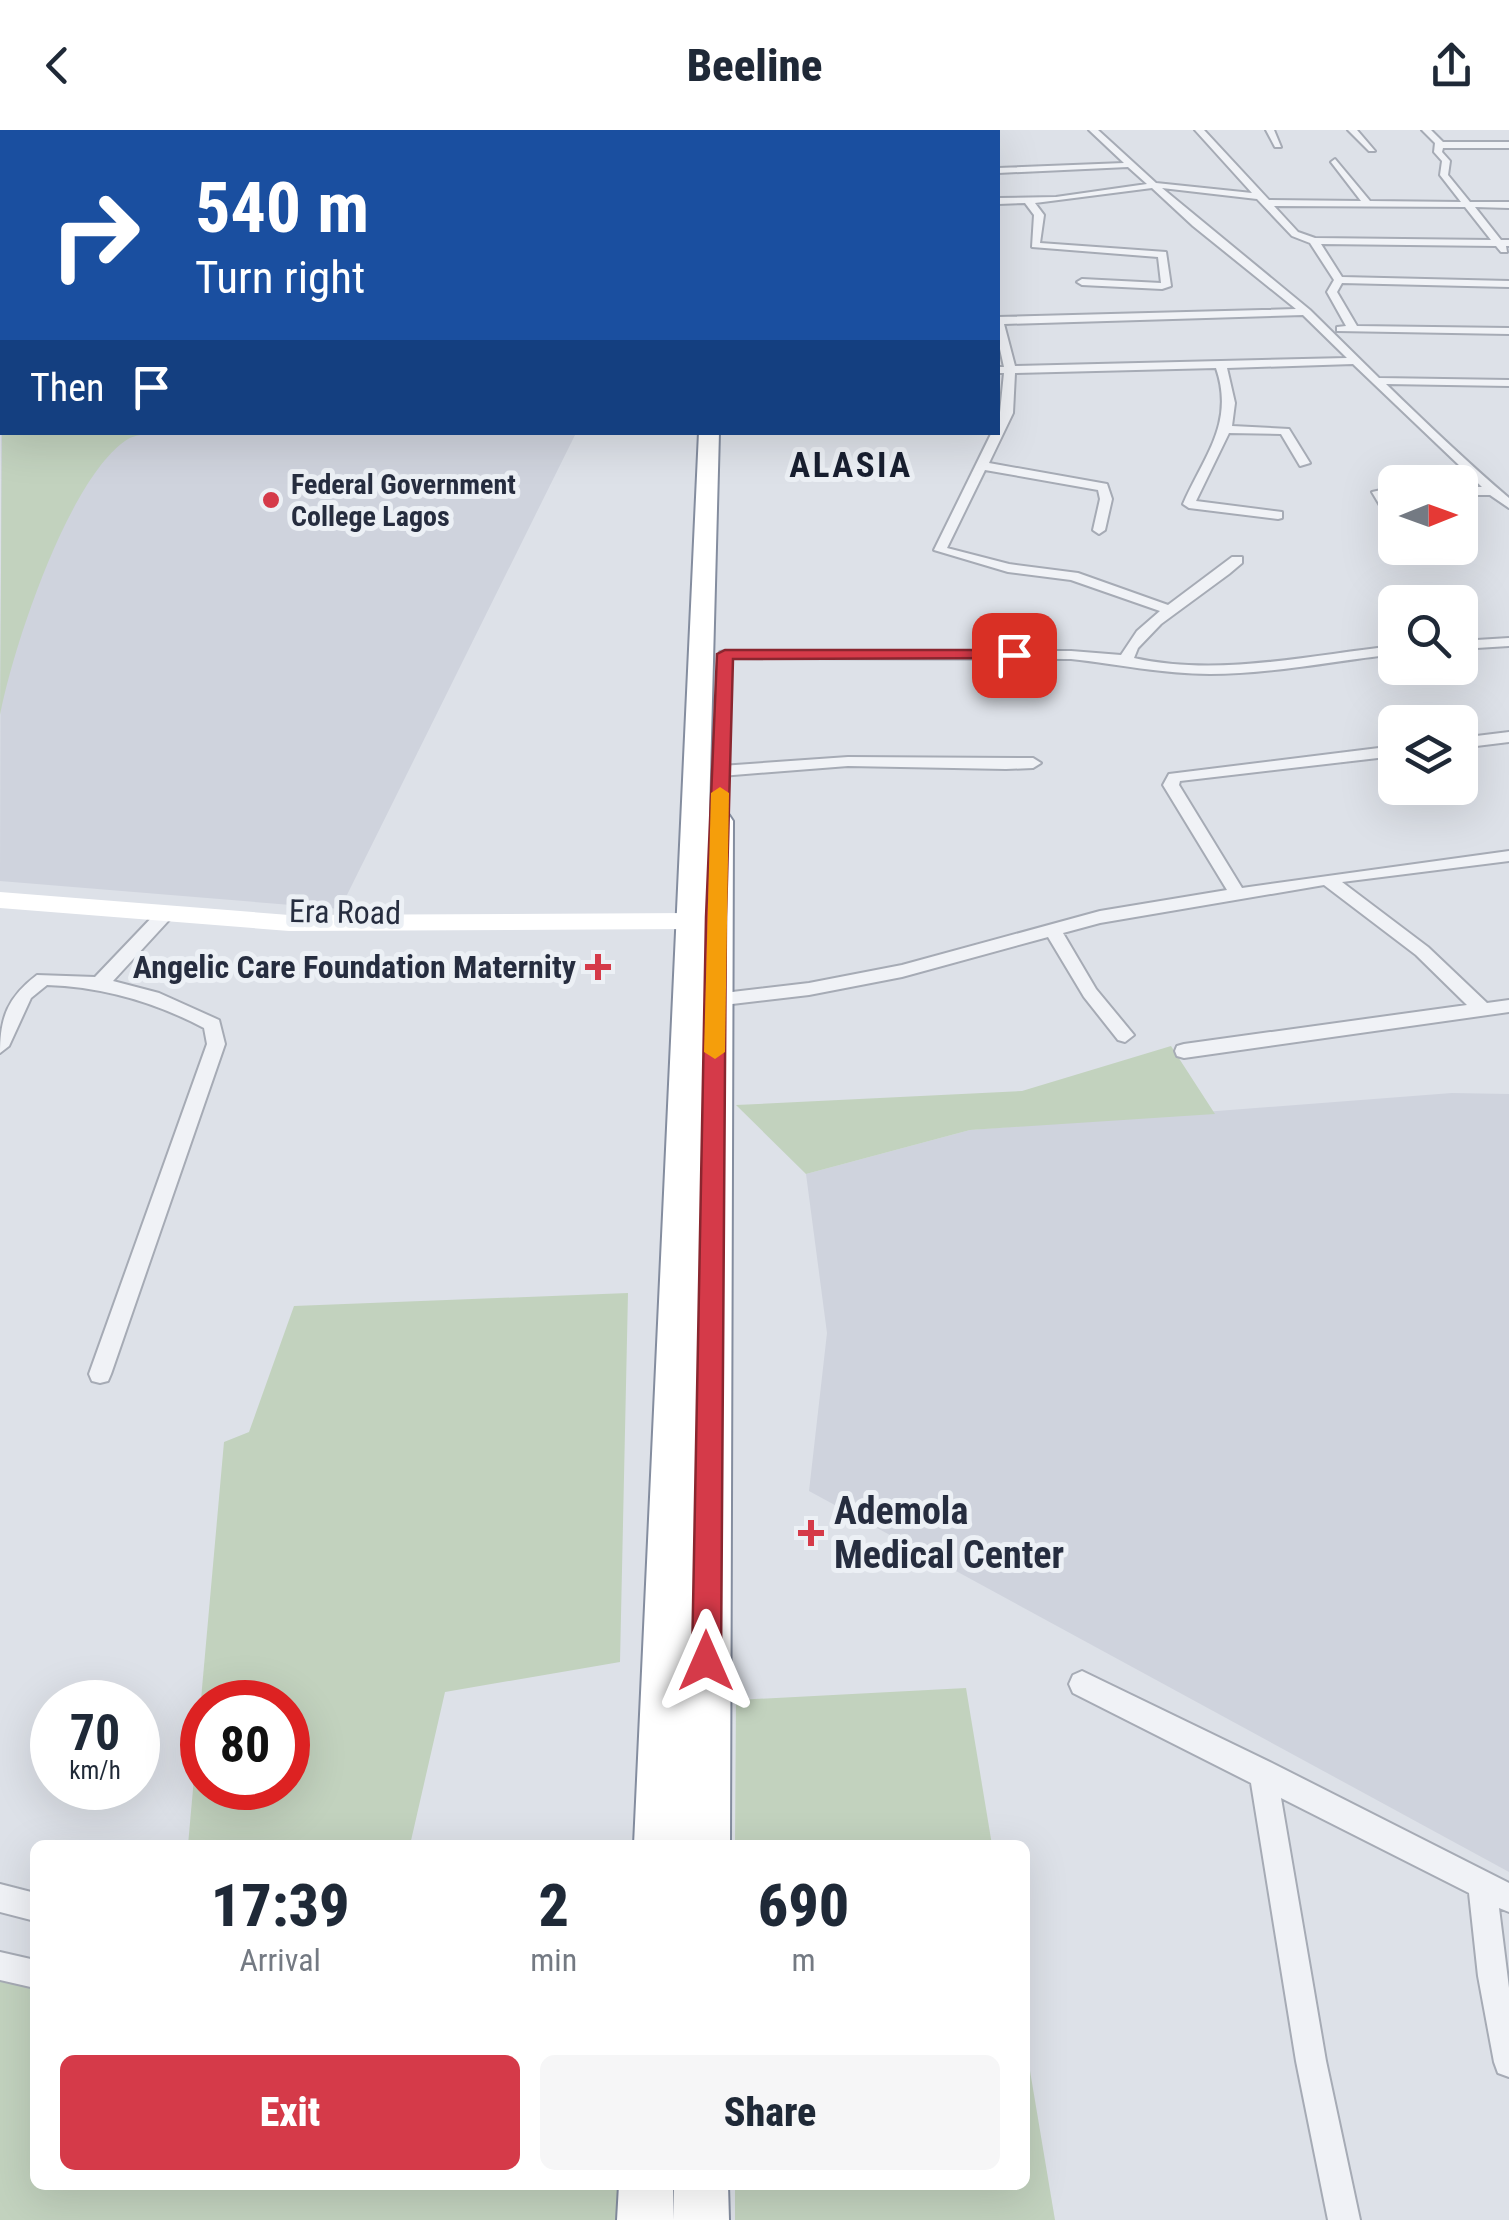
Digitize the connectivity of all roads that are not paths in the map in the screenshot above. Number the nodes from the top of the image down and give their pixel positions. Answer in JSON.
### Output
{"nodes":[{"id":1,"x":1093,"y":130,"type":"edge"},
{"id":2,"x":1200,"y":130,"type":"edge"},
{"id":3,"x":1270,"y":130,"type":"edge"},
{"id":4,"x":1352,"y":130,"type":"edge"},
{"id":5,"x":1426,"y":130,"type":"edge"},
{"id":6,"x":1278,"y":145,"type":"dead end"},
{"id":7,"x":1440,"y":145,"type":"junction"},
{"id":8,"x":1509,"y":145,"type":"edge"},
{"id":9,"x":1372,"y":149,"type":"dead end"},
{"id":10,"x":1335,"y":162,"type":"dead end"},
{"id":11,"x":1126,"y":164,"type":"junction"},
{"id":12,"x":1000,"y":171,"type":"edge"},
{"id":13,"x":1157,"y":185,"type":"junction"},
{"id":14,"x":1263,"y":199,"type":"junction"},
{"id":15,"x":1000,"y":200,"type":"edge"},
{"id":16,"x":1030,"y":202,"type":"junction"},
{"id":17,"x":1367,"y":203,"type":"junction"},
{"id":18,"x":1471,"y":204,"type":"junction"},
{"id":19,"x":1509,"y":205,"type":"edge"},
{"id":20,"x":1314,"y":241,"type":"junction"},
{"id":21,"x":1503,"y":242,"type":"edge"},
{"id":22,"x":1509,"y":256,"type":"edge"},
{"id":23,"x":1340,"y":280,"type":"junction"},
{"id":24,"x":1082,"y":282,"type":"dead end"},
{"id":25,"x":1509,"y":284,"type":"edge"},
{"id":26,"x":1306,"y":312,"type":"junction"},
{"id":27,"x":1000,"y":320,"type":"edge"},
{"id":28,"x":1324,"y":328,"type":"junction"},
{"id":29,"x":1353,"y":329,"type":"junction"},
{"id":30,"x":1509,"y":331,"type":"edge"},
{"id":31,"x":1000,"y":337,"type":"edge"},
{"id":32,"x":1356,"y":361,"type":"junction"},
{"id":33,"x":1221,"y":365,"type":"junction"},
{"id":34,"x":1004,"y":370,"type":"edge"},
{"id":35,"x":1380,"y":381,"type":"junction"},
{"id":36,"x":1509,"y":383,"type":"edge"},
{"id":37,"x":1291,"y":418,"type":"dead end"},
{"id":38,"x":1229,"y":424,"type":"junction"},
{"id":39,"x":1000,"y":433,"type":"edge"},
{"id":40,"x":708,"y":435,"type":"edge"},
{"id":41,"x":728,"y":435,"type":"edge"},
{"id":42,"x":999,"y":435,"type":"edge"},
{"id":43,"x":1304,"y":462,"type":"dead end"},
{"id":44,"x":979,"y":465,"type":"junction"},
{"id":45,"x":1478,"y":493,"type":"edge"},
{"id":46,"x":1504,"y":497,"type":"edge"},
{"id":47,"x":1278,"y":515,"type":"dead end"},
{"id":48,"x":1099,"y":530,"type":"dead end"},
{"id":49,"x":1236,"y":560,"type":"dead end"},
{"id":50,"x":1172,"y":611,"type":"junction"},
{"id":51,"x":1509,"y":642,"type":"edge"},
{"id":52,"x":1478,"y":644,"type":"edge"},
{"id":53,"x":1378,"y":652,"type":"edge"},
{"id":54,"x":725,"y":654,"type":"junction"},
{"id":55,"x":1126,"y":660,"type":"junction"},
{"id":56,"x":1509,"y":737,"type":"edge"},
{"id":57,"x":1478,"y":741,"type":"edge"},
{"id":58,"x":1378,"y":752,"type":"edge"},
{"id":59,"x":1033,"y":763,"type":"dead end"},
{"id":60,"x":720,"y":771,"type":"junction"},
{"id":61,"x":1509,"y":856,"type":"edge"},
{"id":62,"x":1327,"y":878,"type":"junction"},
{"id":63,"x":0,"y":886,"type":"edge"},
{"id":64,"x":1239,"y":896,"type":"junction"},
{"id":65,"x":0,"y":900,"type":"edge"},
{"id":66,"x":691,"y":915,"type":"junction"},
{"id":67,"x":163,"y":916,"type":"junction"},
{"id":68,"x":1052,"y":930,"type":"junction"},
{"id":69,"x":99,"y":984,"type":"junction"},
{"id":70,"x":715,"y":1000,"type":"junction"},
{"id":71,"x":1509,"y":1006,"type":"edge"},
{"id":72,"x":1484,"y":1010,"type":"junction"},
{"id":73,"x":1125,"y":1035,"type":"dead end"},
{"id":74,"x":0,"y":1046,"type":"edge"},
{"id":75,"x":1184,"y":1051,"type":"dead end"},
{"id":76,"x":100,"y":1374,"type":"dead end"},
{"id":77,"x":1082,"y":1684,"type":"dead end"},
{"id":78,"x":1263,"y":1772,"type":"junction"},
{"id":79,"x":658,"y":1840,"type":"edge"},
{"id":80,"x":706,"y":1840,"type":"edge"},
{"id":81,"x":1482,"y":1882,"type":"junction"},
{"id":82,"x":0,"y":1898,"type":"edge"},
{"id":83,"x":1509,"y":1898,"type":"edge"},
{"id":84,"x":30,"y":1906,"type":"edge"},
{"id":85,"x":0,"y":1966,"type":"edge"},
{"id":86,"x":30,"y":1973,"type":"edge"},
{"id":87,"x":1509,"y":2062,"type":"edge"},
{"id":88,"x":646,"y":2190,"type":"edge"},
{"id":89,"x":701,"y":2190,"type":"edge"},
{"id":90,"x":645,"y":2220,"type":"edge"},
{"id":91,"x":701,"y":2220,"type":"edge"},
{"id":92,"x":1344,"y":2220,"type":"edge"}],
"edges":[{"from":1,"to":11,"type":"street"},
{"from":2,"to":14,"type":"street"},
{"from":3,"to":6,"type":"street"},
{"from":4,"to":9,"type":"street"},
{"from":5,"to":7,"type":"street"},
{"from":7,"to":8,"type":"street"},
{"from":7,"to":18,"type":"street"},
{"from":10,"to":17,"type":"street"},
{"from":11,"to":12,"type":"street"},
{"from":11,"to":13,"type":"street"},
{"from":13,"to":14,"type":"street"},
{"from":13,"to":16,"type":"street"},
{"from":13,"to":26,"type":"street"},
{"from":14,"to":17,"type":"street"},
{"from":14,"to":20,"type":"street"},
{"from":15,"to":16,"type":"street"},
{"from":16,"to":24,"type":"street"},
{"from":17,"to":18,"type":"street"},
{"from":18,"to":19,"type":"street"},
{"from":18,"to":21,"type":"street"},
{"from":20,"to":21,"type":"street"},
{"from":20,"to":23,"type":"street"},
{"from":21,"to":22,"type":"street"},
{"from":23,"to":25,"type":"street"},
{"from":23,"to":29,"type":"street"},
{"from":26,"to":27,"type":"street"},
{"from":26,"to":28,"type":"street"},
{"from":28,"to":29,"type":"street"},
{"from":28,"to":32,"type":"street"},
{"from":29,"to":30,"type":"street"},
{"from":31,"to":34,"type":"street"},
{"from":32,"to":33,"type":"street"},
{"from":32,"to":35,"type":"street"},
{"from":33,"to":34,"type":"street"},
{"from":33,"to":38,"type":"street"},
{"from":34,"to":39,"type":"street"},
{"from":35,"to":36,"type":"street"},
{"from":35,"to":46,"type":"street"},
{"from":37,"to":38,"type":"street"},
{"from":38,"to":43,"type":"street"},
{"from":38,"to":47,"type":"street"},
{"from":40,"to":66,"type":"highway"},
{"from":41,"to":54,"type":"highway"},
{"from":42,"to":44,"type":"street"},
{"from":44,"to":48,"type":"street"},
{"from":44,"to":50,"type":"street"},
{"from":45,"to":46,"type":"street"},
{"from":49,"to":50,"type":"street"},
{"from":50,"to":55,"type":"street"},
{"from":51,"to":52,"type":"street"},
{"from":53,"to":55,"type":"street"},
{"from":54,"to":55,"type":"street"},
{"from":54,"to":60,"type":"highway"},
{"from":56,"to":57,"type":"street"},
{"from":58,"to":64,"type":"street"},
{"from":59,"to":60,"type":"street"},
{"from":60,"to":70,"type":"highway"},
{"from":61,"to":62,"type":"street"},
{"from":62,"to":64,"type":"street"},
{"from":62,"to":72,"type":"street"},
{"from":63,"to":66,"type":"main road","name":"Era Road"},
{"from":64,"to":68,"type":"street"},
{"from":65,"to":67,"type":"main road"},
{"from":66,"to":67,"type":"main road"},
{"from":66,"to":79,"type":"highway"},
{"from":67,"to":69,"type":"street"},
{"from":68,"to":70,"type":"street"},
{"from":68,"to":73,"type":"street"},
{"from":69,"to":74,"type":"street"},
{"from":69,"to":76,"type":"street"},
{"from":70,"to":80,"type":"highway"},
{"from":71,"to":72,"type":"street"},
{"from":72,"to":75,"type":"street"},
{"from":77,"to":78,"type":"street"},
{"from":78,"to":81,"type":"street"},
{"from":78,"to":92,"type":"street"},
{"from":81,"to":83,"type":"street"},
{"from":81,"to":87,"type":"street"},
{"from":82,"to":84,"type":"street"},
{"from":85,"to":86,"type":"street"},
{"from":88,"to":90,"type":"highway"},
{"from":89,"to":91,"type":"highway"}]}
